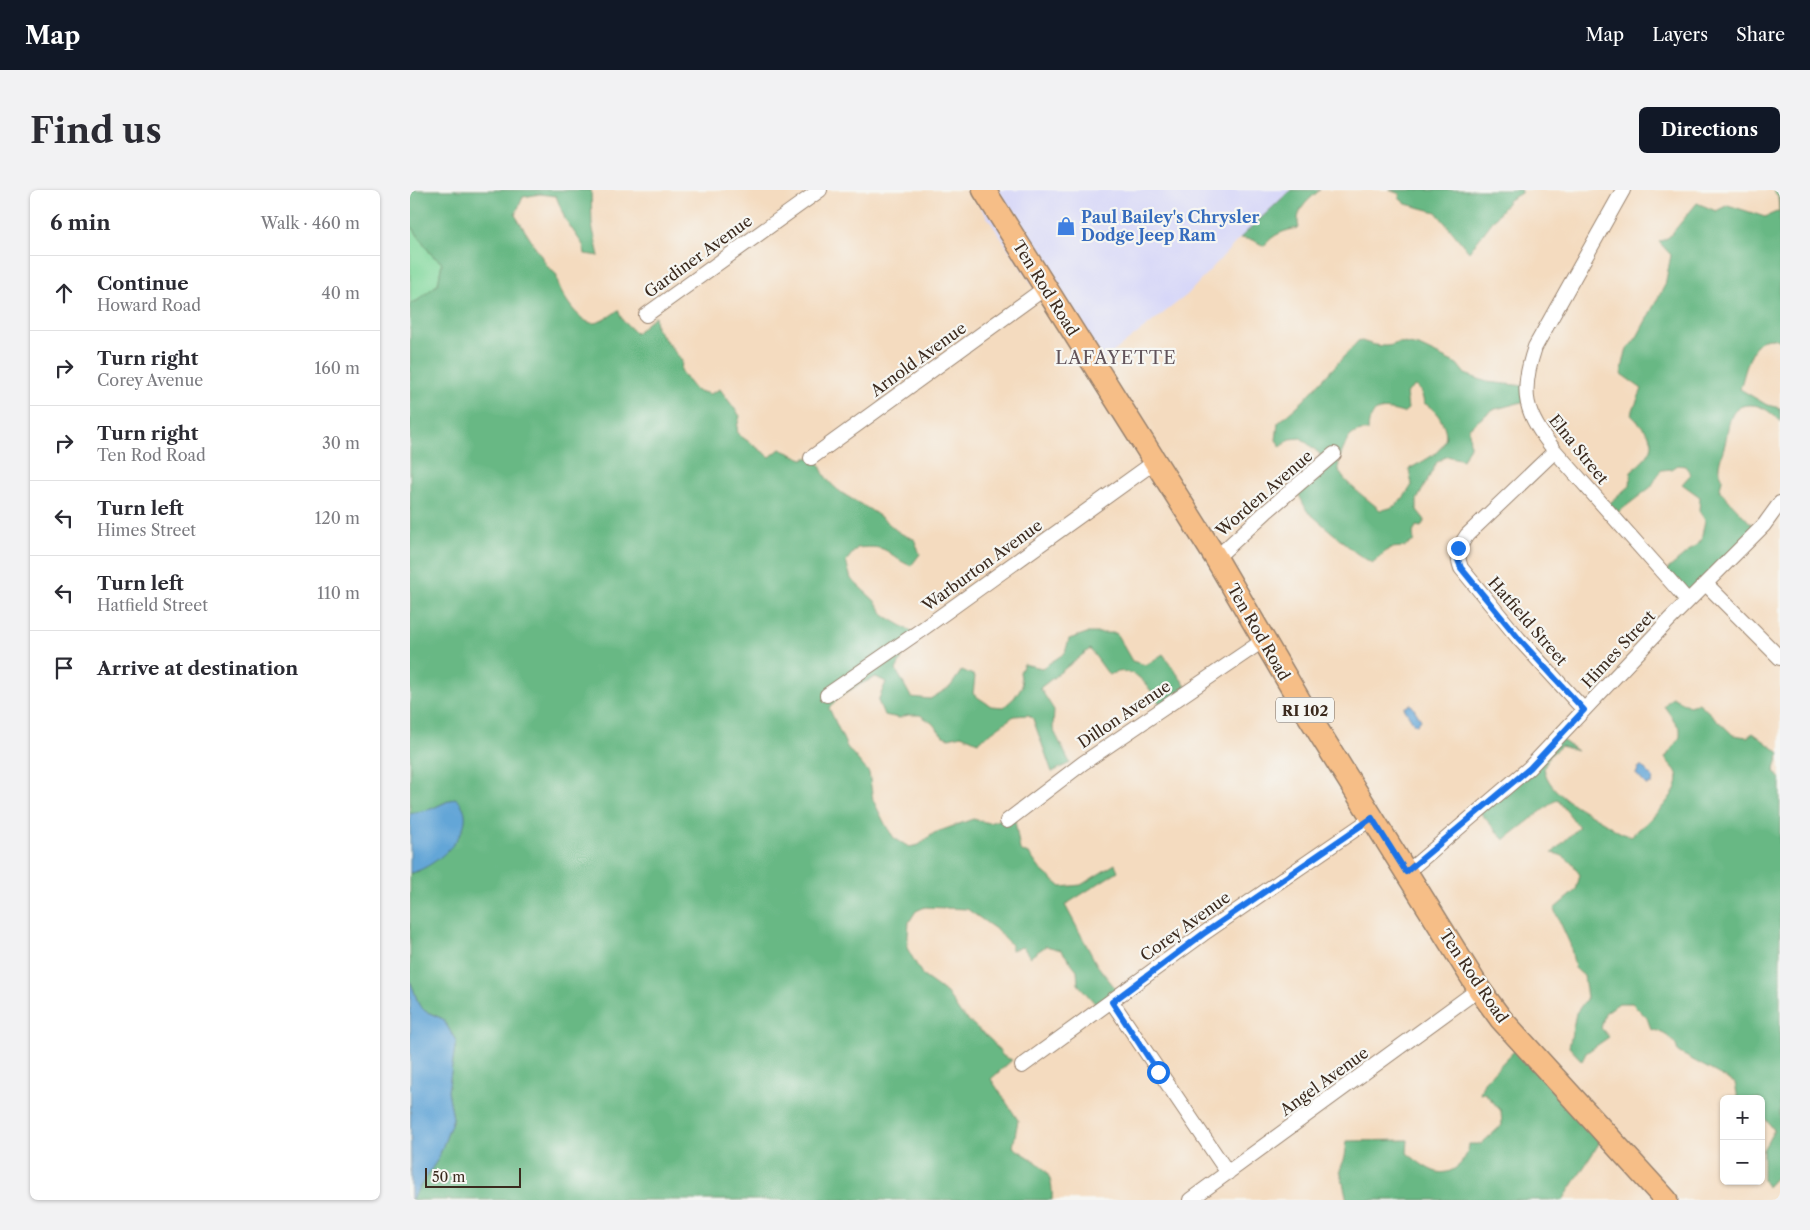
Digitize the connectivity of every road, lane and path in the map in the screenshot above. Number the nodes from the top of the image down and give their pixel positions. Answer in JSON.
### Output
{"nodes":[{"id":1,"x":820,"y":190,"type":"edge"},
{"id":2,"x":984,"y":190,"type":"edge"},
{"id":3,"x":1624,"y":190,"type":"edge"},
{"id":4,"x":1045,"y":288,"type":"junction"},
{"id":5,"x":646,"y":315,"type":"dead end"},
{"id":6,"x":1555,"y":452,"type":"junction"},
{"id":7,"x":1334,"y":454,"type":"dead end"},
{"id":8,"x":811,"y":458,"type":"dead end"},
{"id":9,"x":1156,"y":460,"type":"junction"},
{"id":10,"x":1780,"y":503,"type":"edge"},
{"id":11,"x":1216,"y":558,"type":"junction"},
{"id":12,"x":1706,"y":584,"type":"junction"},
{"id":13,"x":1688,"y":602,"type":"junction"},
{"id":14,"x":1264,"y":640,"type":"junction"},
{"id":15,"x":1780,"y":658,"type":"edge"},
{"id":16,"x":827,"y":695,"type":"dead end"},
{"id":17,"x":1584,"y":710,"type":"junction"},
{"id":18,"x":1372,"y":818,"type":"junction"},
{"id":19,"x":1008,"y":821,"type":"dead end"},
{"id":20,"x":1406,"y":872,"type":"junction"},
{"id":21,"x":1479,"y":989,"type":"junction"},
{"id":22,"x":1112,"y":1002,"type":"junction"},
{"id":23,"x":1022,"y":1066,"type":"dead end"},
{"id":24,"x":1228,"y":1173,"type":"junction"},
{"id":25,"x":1190,"y":1200,"type":"edge"},
{"id":26,"x":1666,"y":1200,"type":"edge"}],
"edges":[{"from":1,"to":5,"type":"street","name":"Gardiner Avenue"},
{"from":2,"to":4,"type":"main road","name":"Ten Rod Road","number":"RI 102"},
{"from":3,"to":6,"type":"street","name":"Elna Street"},
{"from":4,"to":8,"type":"street","name":"Arnold Avenue"},
{"from":4,"to":9,"type":"main road","name":"Ten Rod Road","number":"RI 102"},
{"from":6,"to":13,"type":"street","name":"Elna Street"},
{"from":6,"to":17,"type":"street","name":"Hatfield Street"},
{"from":7,"to":11,"type":"street","name":"Worden Avenue"},
{"from":9,"to":11,"type":"main road","name":"Ten Rod Road","number":"RI 102"},
{"from":9,"to":16,"type":"street","name":"Warburton Avenue"},
{"from":10,"to":12,"type":"street","name":"Himes Street"},
{"from":11,"to":14,"type":"main road","name":"Ten Rod Road","number":"RI 102"},
{"from":12,"to":13,"type":"street","name":"Himes Street"},
{"from":12,"to":15,"type":"street"},
{"from":13,"to":17,"type":"street","name":"Himes Street"},
{"from":14,"to":18,"type":"main road","name":"Ten Rod Road","number":"RI 102"},
{"from":14,"to":19,"type":"street","name":"Dillon Avenue"},
{"from":17,"to":20,"type":"street","name":"Himes Street"},
{"from":18,"to":20,"type":"main road","name":"Ten Rod Road","number":"RI 102"},
{"from":18,"to":22,"type":"street","name":"Corey Avenue"},
{"from":20,"to":21,"type":"main road","name":"Ten Rod Road","number":"RI 102"},
{"from":21,"to":24,"type":"street","name":"Angel Avenue"},
{"from":21,"to":26,"type":"main road","name":"Ten Rod Road","number":"RI 102"},
{"from":22,"to":23,"type":"street","name":"Corey Avenue"},
{"from":22,"to":24,"type":"street"},
{"from":24,"to":25,"type":"street","name":"Angel Avenue"}]}
